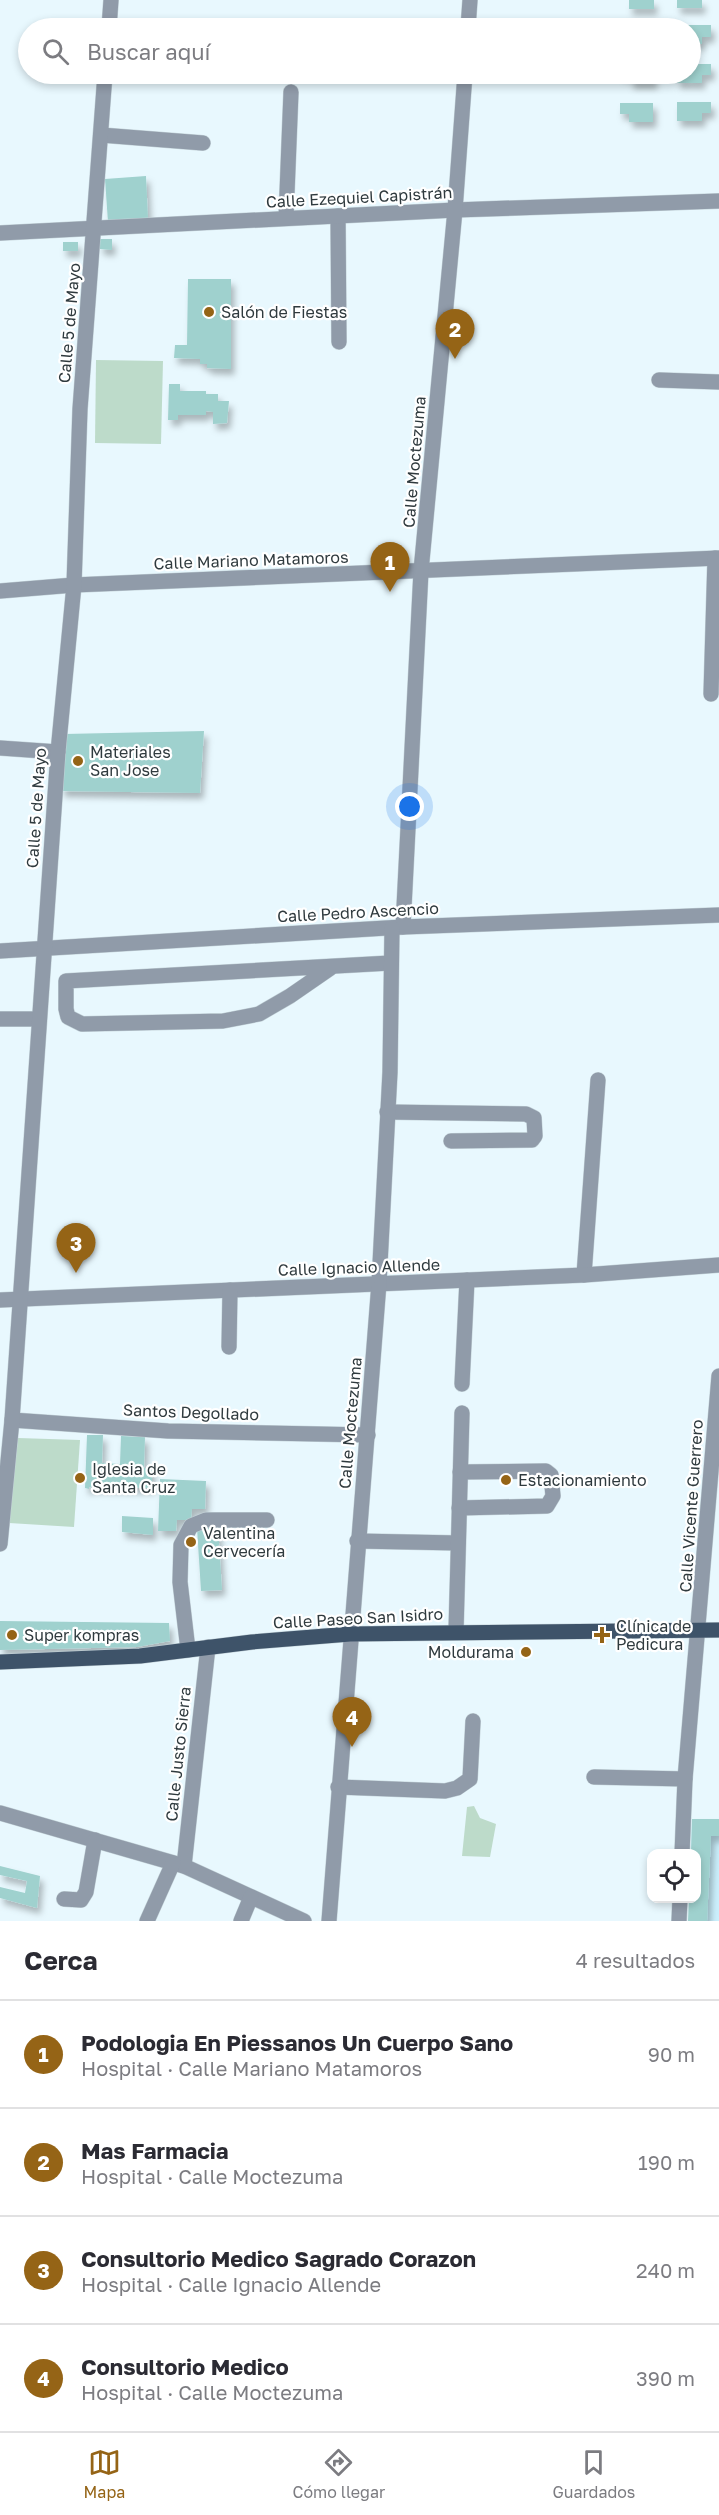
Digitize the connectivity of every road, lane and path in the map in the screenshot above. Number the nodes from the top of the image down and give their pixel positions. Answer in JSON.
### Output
{"nodes":[{"id":1,"x":111,"y":0,"type":"edge"},
{"id":2,"x":470,"y":0,"type":"edge"},
{"id":3,"x":110,"y":18,"type":"edge"},
{"id":4,"x":469,"y":18,"type":"edge"},
{"id":5,"x":104,"y":84,"type":"edge"},
{"id":6,"x":464,"y":84,"type":"edge"},
{"id":7,"x":291,"y":92,"type":"dead end"},
{"id":8,"x":101,"y":135,"type":"junction"},
{"id":9,"x":203,"y":143,"type":"dead end"},
{"id":10,"x":719,"y":201,"type":"edge"},
{"id":11,"x":455,"y":210,"type":"junction"},
{"id":12,"x":338,"y":216,"type":"junction"},
{"id":13,"x":286,"y":218,"type":"junction"},
{"id":14,"x":95,"y":230,"type":"junction"},
{"id":15,"x":0,"y":233,"type":"edge"},
{"id":16,"x":339,"y":342,"type":"dead end"},
{"id":17,"x":659,"y":380,"type":"dead end"},
{"id":18,"x":719,"y":382,"type":"edge"},
{"id":19,"x":717,"y":558,"type":"edge"},
{"id":20,"x":422,"y":571,"type":"junction"},
{"id":21,"x":74,"y":585,"type":"junction"},
{"id":22,"x":0,"y":591,"type":"edge"},
{"id":23,"x":711,"y":694,"type":"dead end"},
{"id":24,"x":0,"y":748,"type":"edge"},
{"id":25,"x":58,"y":752,"type":"junction"},
{"id":26,"x":719,"y":915,"type":"edge"},
{"id":27,"x":398,"y":927,"type":"junction"},
{"id":28,"x":43,"y":950,"type":"junction"},
{"id":29,"x":0,"y":951,"type":"edge"},
{"id":30,"x":390,"y":963,"type":"junction"},
{"id":31,"x":332,"y":967,"type":"junction"},
{"id":32,"x":41,"y":980,"type":"junction"},
{"id":33,"x":66,"y":981,"type":"junction"},
{"id":34,"x":39,"y":1018,"type":"junction"},
{"id":35,"x":0,"y":1019,"type":"edge"},
{"id":36,"x":598,"y":1080,"type":"dead end"},
{"id":37,"x":387,"y":1112,"type":"junction"},
{"id":38,"x":451,"y":1141,"type":"dead end"},
{"id":39,"x":719,"y":1265,"type":"edge"},
{"id":40,"x":584,"y":1275,"type":"junction"},
{"id":41,"x":379,"y":1283,"type":"junction"},
{"id":42,"x":466,"y":1287,"type":"junction"},
{"id":43,"x":230,"y":1290,"type":"junction"},
{"id":44,"x":0,"y":1300,"type":"edge"},
{"id":45,"x":21,"y":1300,"type":"junction"},
{"id":46,"x":229,"y":1347,"type":"dead end"},
{"id":47,"x":719,"y":1377,"type":"edge"},
{"id":48,"x":462,"y":1384,"type":"dead end"},
{"id":49,"x":718,"y":1407,"type":"edge"},
{"id":50,"x":462,"y":1413,"type":"dead end"},
{"id":51,"x":12,"y":1420,"type":"junction"},
{"id":52,"x":368,"y":1436,"type":"junction"},
{"id":53,"x":5,"y":1437,"type":"edge"},
{"id":54,"x":460,"y":1472,"type":"junction"},
{"id":55,"x":459,"y":1508,"type":"junction"},
{"id":56,"x":267,"y":1521,"type":"dead end"},
{"id":57,"x":357,"y":1541,"type":"junction"},
{"id":58,"x":458,"y":1543,"type":"junction"},
{"id":59,"x":0,"y":1544,"type":"edge"},
{"id":60,"x":699,"y":1630,"type":"junction"},
{"id":61,"x":719,"y":1630,"type":"edge"},
{"id":62,"x":456,"y":1631,"type":"junction"},
{"id":63,"x":350,"y":1634,"type":"junction"},
{"id":64,"x":208,"y":1647,"type":"junction"},
{"id":65,"x":188,"y":1650,"type":"junction"},
{"id":66,"x":0,"y":1662,"type":"edge"},
{"id":67,"x":472,"y":1721,"type":"dead end"},
{"id":68,"x":594,"y":1777,"type":"dead end"},
{"id":69,"x":685,"y":1779,"type":"junction"},
{"id":70,"x":338,"y":1787,"type":"junction"},
{"id":71,"x":0,"y":1813,"type":"edge"},
{"id":72,"x":95,"y":1840,"type":"junction"},
{"id":73,"x":682,"y":1849,"type":"edge"},
{"id":74,"x":178,"y":1864,"type":"junction"},
{"id":75,"x":251,"y":1897,"type":"junction"},
{"id":76,"x":64,"y":1899,"type":"dead end"},
{"id":77,"x":680,"y":1903,"type":"edge"},
{"id":78,"x":147,"y":1921,"type":"edge"},
{"id":79,"x":241,"y":1921,"type":"edge"},
{"id":80,"x":304,"y":1921,"type":"edge"},
{"id":81,"x":329,"y":1921,"type":"edge"},
{"id":82,"x":679,"y":1921,"type":"edge"}],
"edges":[{"from":1,"to":3,"type":"street"},
{"from":2,"to":4,"type":"street"},
{"from":5,"to":8,"type":"street","name":"Calle 5 de Mayo"},
{"from":6,"to":11,"type":"street","name":"Calle Moctezuma"},
{"from":7,"to":13,"type":"street"},
{"from":8,"to":9,"type":"street"},
{"from":8,"to":14,"type":"street","name":"Calle 5 de Mayo"},
{"from":10,"to":11,"type":"street","name":"Calle Ezequiel Capistrán"},
{"from":11,"to":12,"type":"street","name":"Calle Ezequiel Capistrán"},
{"from":11,"to":20,"type":"street","name":"Calle Moctezuma"},
{"from":12,"to":13,"type":"street","name":"Calle Ezequiel Capistrán"},
{"from":12,"to":16,"type":"street"},
{"from":13,"to":14,"type":"street","name":"Calle Ezequiel Capistrán"},
{"from":14,"to":15,"type":"street","name":"Calle Ezequiel Capistrán"},
{"from":14,"to":21,"type":"street","name":"Calle 5 de Mayo"},
{"from":17,"to":18,"type":"street"},
{"from":19,"to":20,"type":"street","name":"Calle Mariano Matamoros"},
{"from":19,"to":23,"type":"street"},
{"from":20,"to":21,"type":"street","name":"Calle Mariano Matamoros"},
{"from":20,"to":27,"type":"street","name":"Calle Moctezuma"},
{"from":21,"to":22,"type":"street","name":"Calle Mariano Matamoros"},
{"from":21,"to":25,"type":"street","name":"Calle 5 de Mayo"},
{"from":24,"to":25,"type":"street"},
{"from":25,"to":28,"type":"street","name":"Calle 5 de Mayo"},
{"from":26,"to":27,"type":"street","name":"Calle Pedro Ascencio"},
{"from":27,"to":28,"type":"street","name":"Calle Pedro Ascencio"},
{"from":27,"to":30,"type":"street","name":"Calle Moctezuma"},
{"from":28,"to":29,"type":"street","name":"Calle Pedro Ascencio"},
{"from":28,"to":32,"type":"street","name":"Calle 5 de Mayo"},
{"from":30,"to":31,"type":"street"},
{"from":30,"to":37,"type":"street","name":"Calle Moctezuma"},
{"from":31,"to":33,"type":"street"},
{"from":31,"to":33,"type":"street"},
{"from":32,"to":33,"type":"street"},
{"from":32,"to":34,"type":"street","name":"Calle 5 de Mayo"},
{"from":34,"to":35,"type":"street"},
{"from":34,"to":45,"type":"street","name":"Calle 5 de Mayo"},
{"from":36,"to":40,"type":"street"},
{"from":37,"to":38,"type":"street"},
{"from":37,"to":41,"type":"street","name":"Calle Moctezuma"},
{"from":39,"to":40,"type":"street","name":"Calle Ignacio Allende"},
{"from":40,"to":42,"type":"street","name":"Calle Ignacio Allende"},
{"from":41,"to":42,"type":"street","name":"Calle Ignacio Allende"},
{"from":41,"to":43,"type":"street","name":"Calle Ignacio Allende"},
{"from":41,"to":52,"type":"street","name":"Calle Moctezuma"},
{"from":42,"to":48,"type":"street"},
{"from":43,"to":45,"type":"street","name":"Calle Ignacio Allende"},
{"from":43,"to":46,"type":"street"},
{"from":44,"to":45,"type":"street","name":"Calle Ignacio Allende"},
{"from":45,"to":51,"type":"street","name":"Calle 5 de Mayo"},
{"from":47,"to":49,"type":"street","name":"Calle Vicente Guerrero"},
{"from":49,"to":60,"type":"street","name":"Calle Vicente Guerrero"},
{"from":50,"to":54,"type":"street"},
{"from":51,"to":52,"type":"street","name":"Santos Degollado"},
{"from":51,"to":53,"type":"street","name":"Calle 5 de Mayo"},
{"from":52,"to":57,"type":"street","name":"Calle Moctezuma"},
{"from":53,"to":59,"type":"street","name":"Calle 5 de Mayo"},
{"from":54,"to":55,"type":"street"},
{"from":54,"to":55,"type":"street"},
{"from":55,"to":58,"type":"street"},
{"from":56,"to":65,"type":"street"},
{"from":57,"to":58,"type":"street"},
{"from":57,"to":63,"type":"street","name":"Calle Moctezuma"},
{"from":58,"to":62,"type":"street"},
{"from":60,"to":61,"type":"main road","name":"Calle Paseo San Isidro"},
{"from":60,"to":62,"type":"main road","name":"Calle Paseo San Isidro"},
{"from":60,"to":69,"type":"street","name":"Calle Vicente Guerrero"},
{"from":62,"to":63,"type":"main road","name":"Calle Paseo San Isidro"},
{"from":63,"to":64,"type":"main road","name":"Calle Paseo San Isidro"},
{"from":63,"to":70,"type":"street","name":"Calle Moctezuma"},
{"from":64,"to":65,"type":"main road","name":"Calle Paseo San Isidro"},
{"from":64,"to":74,"type":"street","name":"Calle Justo Sierra"},
{"from":65,"to":66,"type":"main road","name":"Calle Paseo San Isidro"},
{"from":67,"to":70,"type":"street"},
{"from":68,"to":69,"type":"street"},
{"from":69,"to":73,"type":"street","name":"Calle Vicente Guerrero"},
{"from":70,"to":81,"type":"street","name":"Calle Moctezuma"},
{"from":71,"to":72,"type":"street"},
{"from":72,"to":74,"type":"street"},
{"from":72,"to":76,"type":"street"},
{"from":74,"to":75,"type":"street"},
{"from":74,"to":78,"type":"street","name":"Calle Justo Sierra"},
{"from":75,"to":79,"type":"street"},
{"from":75,"to":80,"type":"street"},
{"from":77,"to":82,"type":"street"}]}
